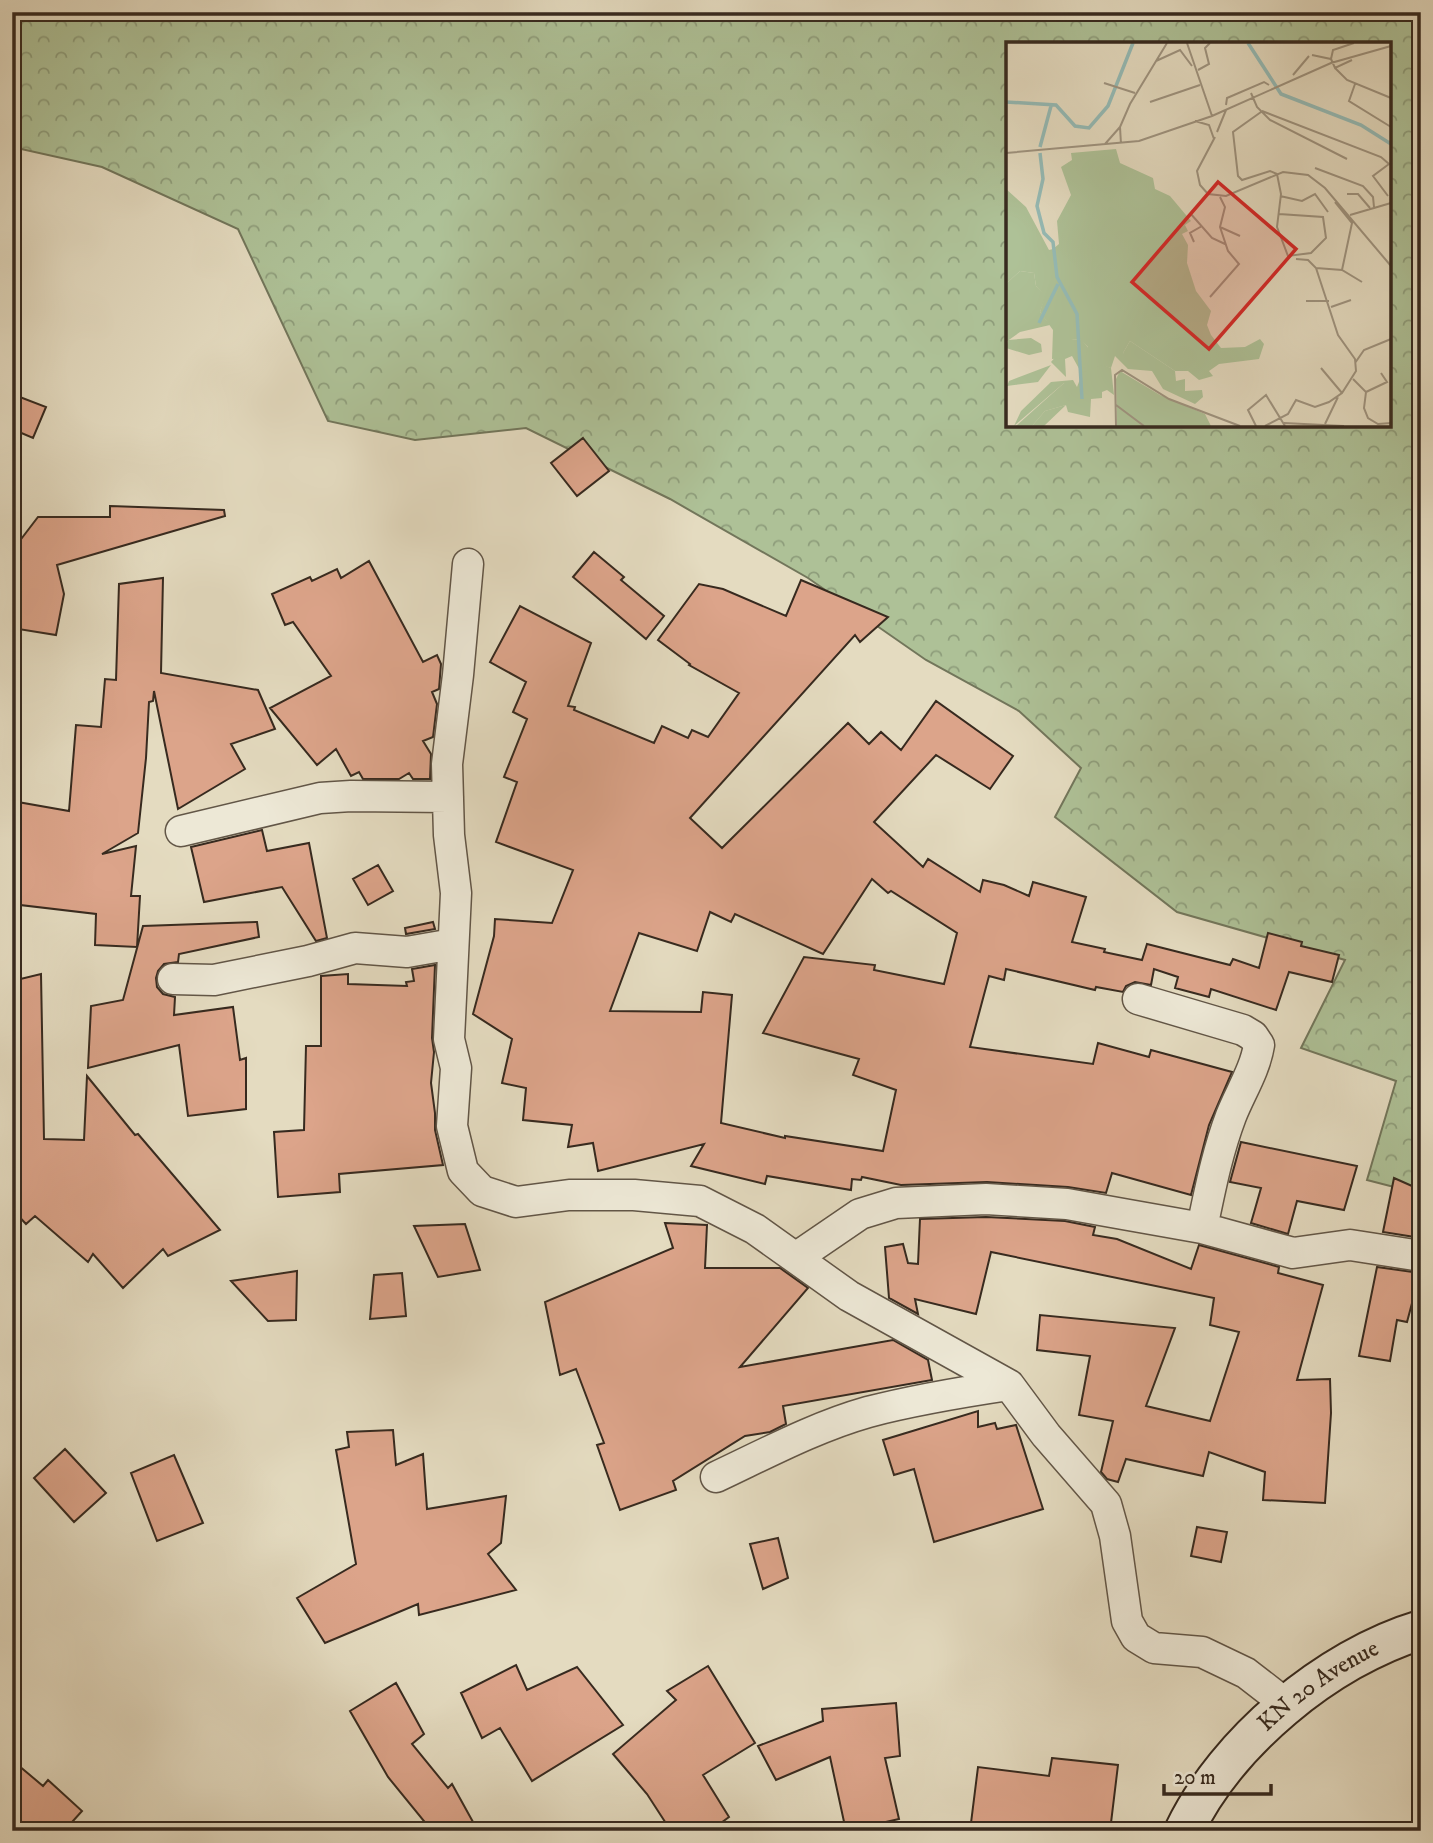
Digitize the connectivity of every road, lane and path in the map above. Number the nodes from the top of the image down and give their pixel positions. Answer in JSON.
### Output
{"nodes":[{"id":1,"x":468,"y":564,"type":"dead end"},
{"id":2,"x":448,"y":797,"type":"junction"},
{"id":3,"x":181,"y":831,"type":"dead end"},
{"id":4,"x":453,"y":944,"type":"junction"},
{"id":5,"x":173,"y":979,"type":"dead end"},
{"id":6,"x":1138,"y":999,"type":"dead end"},
{"id":7,"x":1202,"y":1228,"type":"junction"},
{"id":8,"x":1421,"y":1256,"type":"edge"},
{"id":9,"x":797,"y":1257,"type":"junction"},
{"id":10,"x":1009,"y":1385,"type":"junction"},
{"id":11,"x":716,"y":1478,"type":"dead end"},
{"id":12,"x":1421,"y":1630,"type":"edge"},
{"id":13,"x":1283,"y":1706,"type":"junction"},
{"id":14,"x":1184,"y":1831,"type":"edge"}],
"edges":[{"from":1,"to":2,"type":"street"},
{"from":2,"to":3,"type":"street"},
{"from":2,"to":4,"type":"street"},
{"from":4,"to":5,"type":"street"},
{"from":4,"to":9,"type":"street"},
{"from":6,"to":7,"type":"street"},
{"from":7,"to":8,"type":"street"},
{"from":7,"to":9,"type":"street"},
{"from":9,"to":10,"type":"street"},
{"from":10,"to":11,"type":"street"},
{"from":10,"to":13,"type":"street"},
{"from":12,"to":13,"type":"main road","name":"KN 20 Avenue"},
{"from":13,"to":14,"type":"main road","name":"KN 20 Avenue"}]}
